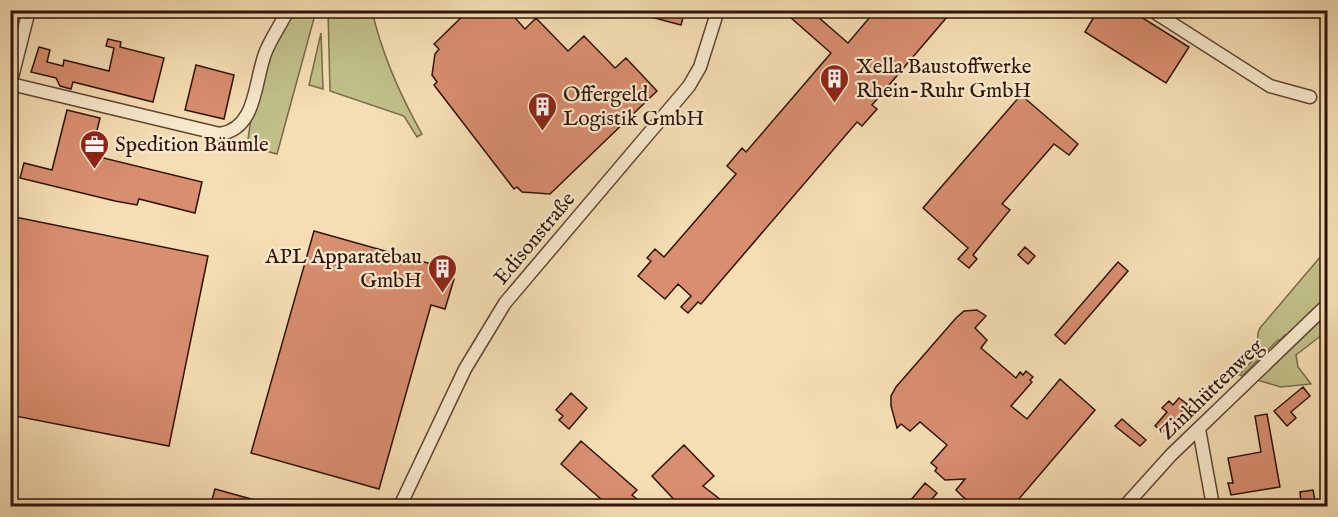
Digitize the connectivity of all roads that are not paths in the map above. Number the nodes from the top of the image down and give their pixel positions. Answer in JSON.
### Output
{"nodes":[{"id":1,"x":29,"y":10,"type":"edge"},
{"id":2,"x":288,"y":10,"type":"edge"},
{"id":3,"x":718,"y":10,"type":"edge"},
{"id":4,"x":1151,"y":10,"type":"edge"},
{"id":5,"x":11,"y":85,"type":"edge"},
{"id":6,"x":1310,"y":97,"type":"dead end"},
{"id":7,"x":1328,"y":304,"type":"edge"},
{"id":8,"x":1198,"y":429,"type":"junction"},
{"id":9,"x":400,"y":507,"type":"edge"},
{"id":10,"x":1125,"y":507,"type":"edge"},
{"id":11,"x":1212,"y":507,"type":"edge"}],
"edges":[{"from":1,"to":5,"type":"street"},
{"from":2,"to":5,"type":"street"},
{"from":3,"to":9,"type":"street","name":"Edisonstraße"},
{"from":4,"to":6,"type":"street"},
{"from":7,"to":8,"type":"street","name":"Zinkhüttenweg"},
{"from":8,"to":10,"type":"street","name":"Zinkhüttenweg"},
{"from":8,"to":11,"type":"street"}]}
